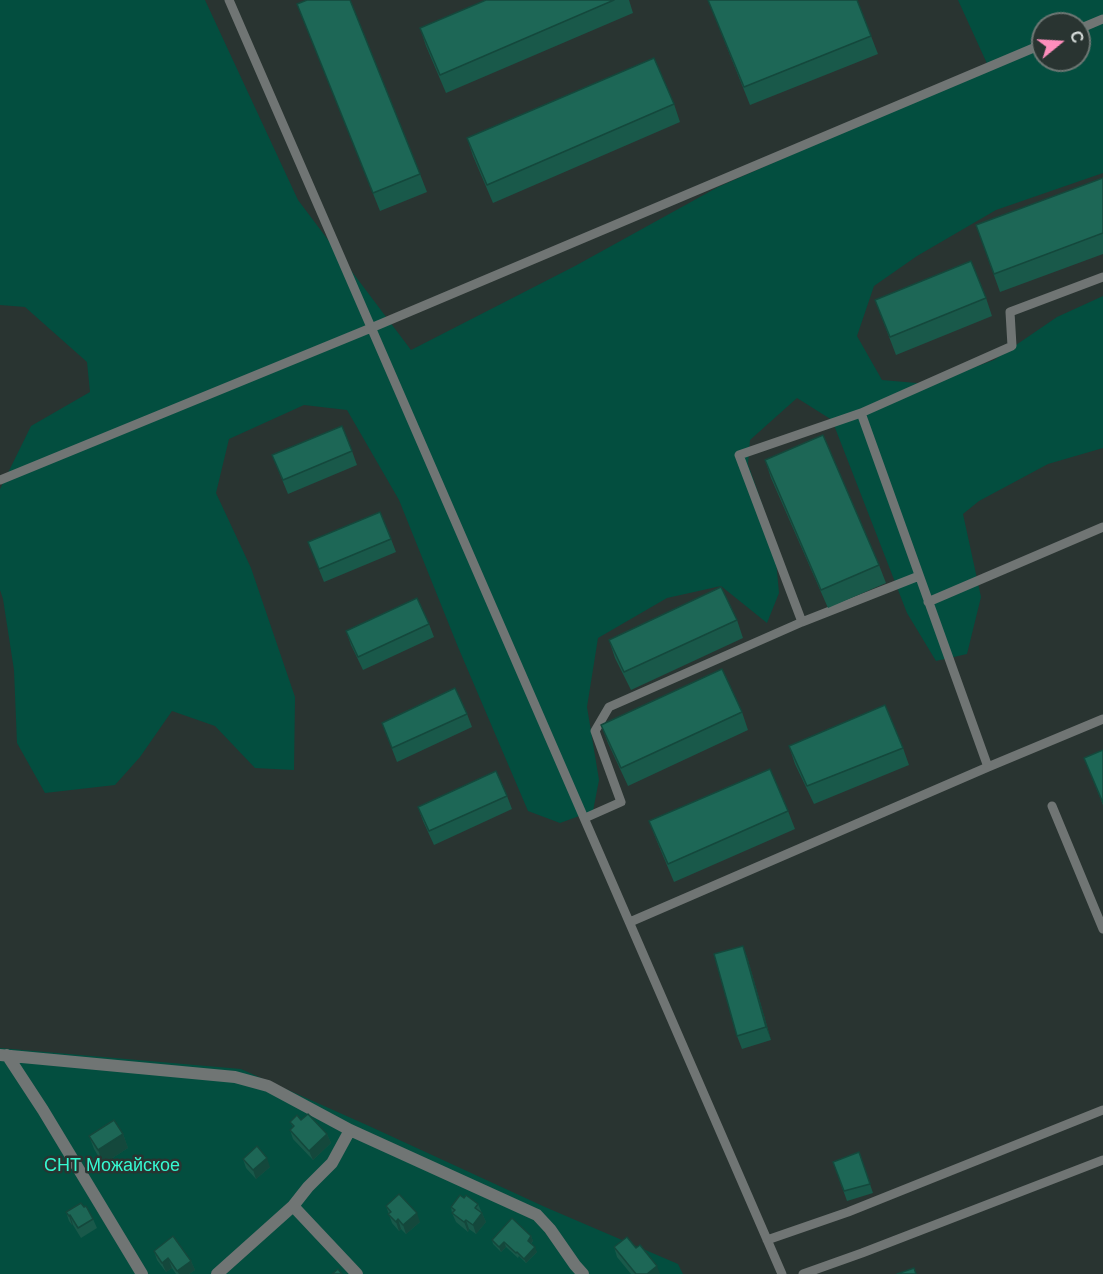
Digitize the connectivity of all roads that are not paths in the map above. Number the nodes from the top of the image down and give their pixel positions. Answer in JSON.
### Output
{"nodes":[{"id":1,"x":229,"y":0,"type":"edge"},
{"id":2,"x":1031,"y":49,"type":"edge"},
{"id":3,"x":1103,"y":277,"type":"edge"},
{"id":4,"x":372,"y":328,"type":"junction"},
{"id":5,"x":861,"y":413,"type":"junction"},
{"id":6,"x":0,"y":480,"type":"edge"},
{"id":7,"x":1103,"y":527,"type":"edge"},
{"id":8,"x":920,"y":576,"type":"junction"},
{"id":9,"x":928,"y":602,"type":"junction"},
{"id":10,"x":802,"y":622,"type":"junction"},
{"id":11,"x":1103,"y":719,"type":"edge"},
{"id":12,"x":988,"y":767,"type":"junction"},
{"id":13,"x":1052,"y":806,"type":"dead end"},
{"id":14,"x":585,"y":818,"type":"junction"},
{"id":15,"x":630,"y":922,"type":"junction"},
{"id":16,"x":1103,"y":929,"type":"edge"},
{"id":17,"x":4,"y":1055,"type":"edge"},
{"id":18,"x":1103,"y":1110,"type":"edge"},
{"id":19,"x":350,"y":1130,"type":"junction"},
{"id":20,"x":1103,"y":1160,"type":"edge"},
{"id":21,"x":293,"y":1206,"type":"junction"},
{"id":22,"x":767,"y":1240,"type":"junction"},
{"id":23,"x":142,"y":1274,"type":"edge"},
{"id":24,"x":217,"y":1274,"type":"edge"},
{"id":25,"x":357,"y":1274,"type":"edge"},
{"id":26,"x":583,"y":1274,"type":"edge"},
{"id":27,"x":782,"y":1274,"type":"edge"},
{"id":28,"x":802,"y":1274,"type":"edge"}],
"edges":[{"from":1,"to":4,"type":"lane"},
{"from":2,"to":4,"type":"lane"},
{"from":3,"to":5,"type":"lane"},
{"from":4,"to":6,"type":"lane"},
{"from":4,"to":14,"type":"lane"},
{"from":5,"to":8,"type":"lane"},
{"from":5,"to":10,"type":"lane"},
{"from":7,"to":9,"type":"lane"},
{"from":8,"to":9,"type":"lane"},
{"from":8,"to":10,"type":"lane"},
{"from":9,"to":12,"type":"lane"},
{"from":10,"to":14,"type":"lane"},
{"from":11,"to":12,"type":"lane"},
{"from":12,"to":15,"type":"lane"},
{"from":13,"to":16,"type":"lane"},
{"from":14,"to":15,"type":"lane"},
{"from":15,"to":22,"type":"lane"},
{"from":17,"to":19,"type":"street"},
{"from":17,"to":23,"type":"street"},
{"from":18,"to":22,"type":"lane"},
{"from":19,"to":21,"type":"street"},
{"from":19,"to":26,"type":"street"},
{"from":20,"to":28,"type":"lane"},
{"from":21,"to":24,"type":"street"},
{"from":21,"to":25,"type":"street"},
{"from":22,"to":27,"type":"lane"}]}
